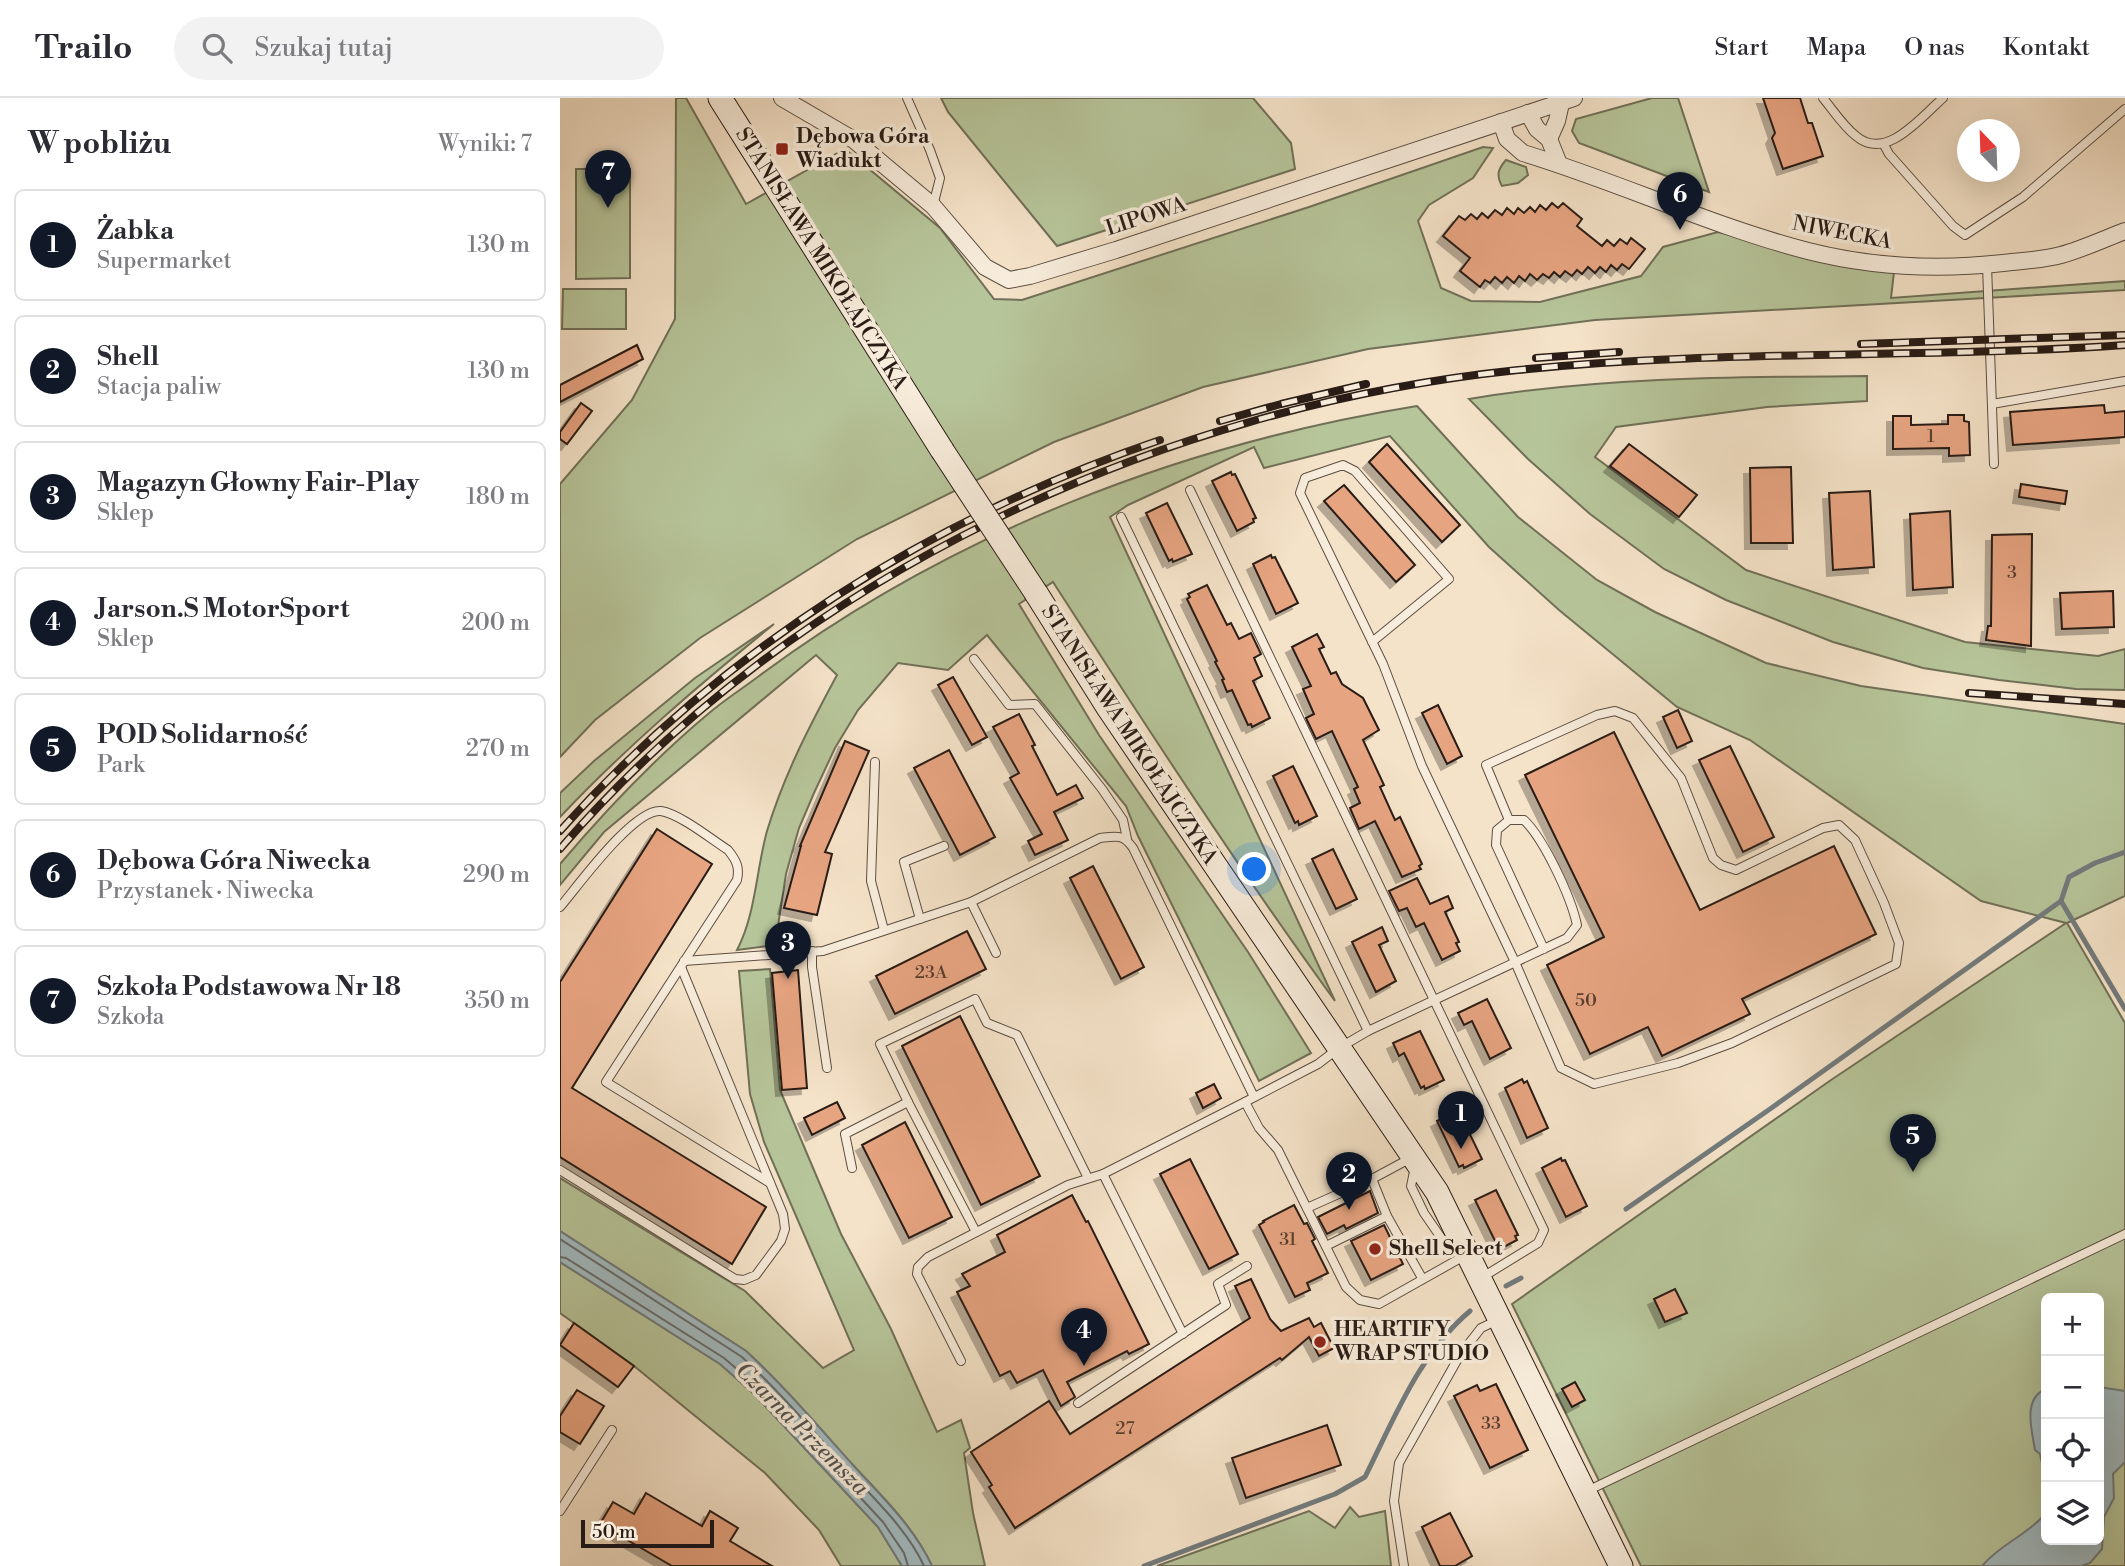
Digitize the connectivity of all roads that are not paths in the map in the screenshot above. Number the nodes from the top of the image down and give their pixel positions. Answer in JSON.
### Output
{"nodes":[{"id":1,"x":720,"y":98,"type":"edge"},
{"id":2,"x":782,"y":98,"type":"edge"},
{"id":3,"x":907,"y":98,"type":"edge"},
{"id":4,"x":1823,"y":98,"type":"edge"},
{"id":5,"x":1943,"y":98,"type":"edge"},
{"id":6,"x":1567,"y":100,"type":"edge"},
{"id":7,"x":2125,"y":109,"type":"edge"},
{"id":8,"x":1528,"y":113,"type":"junction"},
{"id":9,"x":1501,"y":122,"type":"junction"},
{"id":10,"x":1549,"y":139,"type":"junction"},
{"id":11,"x":1884,"y":145,"type":"junction"},
{"id":12,"x":1559,"y":164,"type":"junction"},
{"id":13,"x":933,"y":206,"type":"junction"},
{"id":14,"x":2125,"y":231,"type":"edge"},
{"id":15,"x":1987,"y":265,"type":"junction"},
{"id":16,"x":2125,"y":381,"type":"edge"},
{"id":17,"x":1992,"y":404,"type":"junction"},
{"id":18,"x":1994,"y":464,"type":"dead end"},
{"id":19,"x":1190,"y":490,"type":"dead end"},
{"id":20,"x":1121,"y":517,"type":"dead end"},
{"id":21,"x":1372,"y":642,"type":"junction"},
{"id":22,"x":974,"y":659,"type":"dead end"},
{"id":23,"x":875,"y":762,"type":"dead end"},
{"id":24,"x":1509,"y":820,"type":"junction"},
{"id":25,"x":1127,"y":839,"type":"junction"},
{"id":26,"x":944,"y":846,"type":"dead end"},
{"id":27,"x":971,"y":901,"type":"junction"},
{"id":28,"x":560,"y":907,"type":"edge"},
{"id":29,"x":920,"y":919,"type":"junction"},
{"id":30,"x":884,"y":930,"type":"junction"},
{"id":31,"x":1544,"y":949,"type":"junction"},
{"id":32,"x":812,"y":951,"type":"junction"},
{"id":33,"x":996,"y":953,"type":"dead end"},
{"id":34,"x":1515,"y":962,"type":"junction"},
{"id":35,"x":683,"y":964,"type":"junction"},
{"id":36,"x":1434,"y":1000,"type":"junction"},
{"id":37,"x":1368,"y":1031,"type":"junction"},
{"id":38,"x":1339,"y":1048,"type":"junction"},
{"id":39,"x":827,"y":1068,"type":"dead end"},
{"id":40,"x":1254,"y":1097,"type":"junction"},
{"id":41,"x":908,"y":1102,"type":"junction"},
{"id":42,"x":1245,"y":1102,"type":"junction"},
{"id":43,"x":1415,"y":1159,"type":"junction"},
{"id":44,"x":852,"y":1168,"type":"dead end"},
{"id":45,"x":560,"y":1170,"type":"edge"},
{"id":46,"x":1103,"y":1174,"type":"junction"},
{"id":47,"x":1088,"y":1178,"type":"junction"},
{"id":48,"x":1372,"y":1179,"type":"junction"},
{"id":49,"x":770,"y":1183,"type":"junction"},
{"id":50,"x":1307,"y":1208,"type":"junction"},
{"id":51,"x":1387,"y":1216,"type":"junction"},
{"id":52,"x":976,"y":1232,"type":"junction"},
{"id":53,"x":2125,"y":1234,"type":"edge"},
{"id":54,"x":1326,"y":1246,"type":"junction"},
{"id":55,"x":1468,"y":1253,"type":"junction"},
{"id":56,"x":1247,"y":1266,"type":"dead end"},
{"id":57,"x":1422,"y":1278,"type":"junction"},
{"id":58,"x":1481,"y":1278,"type":"junction"},
{"id":59,"x":1501,"y":1318,"type":"junction"},
{"id":60,"x":1183,"y":1334,"type":"junction"},
{"id":61,"x":961,"y":1361,"type":"dead end"},
{"id":62,"x":1078,"y":1403,"type":"dead end"},
{"id":63,"x":612,"y":1430,"type":"dead end"},
{"id":64,"x":1585,"y":1492,"type":"junction"},
{"id":65,"x":560,"y":1511,"type":"edge"},
{"id":66,"x":1405,"y":1566,"type":"edge"},
{"id":67,"x":1621,"y":1566,"type":"edge"}],
"edges":[{"from":1,"to":38,"type":"street","name":"STANISŁAWA MIKOŁAJCZYKA","bridge":true},
{"from":2,"to":13,"type":"street","name":"LIPOWA"},
{"from":3,"to":13,"type":"lane"},
{"from":4,"to":11,"type":"lane"},
{"from":5,"to":11,"type":"lane"},
{"from":6,"to":8,"type":"street","name":"LIPOWA"},
{"from":6,"to":10,"type":"street"},
{"from":7,"to":11,"type":"lane"},
{"from":8,"to":9,"type":"street","name":"LIPOWA"},
{"from":8,"to":10,"type":"street"},
{"from":9,"to":12,"type":"street","name":"NIWECKA"},
{"from":9,"to":13,"type":"street","name":"LIPOWA"},
{"from":10,"to":12,"type":"street"},
{"from":12,"to":15,"type":"street","name":"NIWECKA"},
{"from":14,"to":15,"type":"street","name":"NIWECKA"},
{"from":15,"to":17,"type":"lane"},
{"from":16,"to":17,"type":"lane"},
{"from":17,"to":18,"type":"lane"},
{"from":19,"to":36,"type":"lane"},
{"from":20,"to":37,"type":"lane"},
{"from":21,"to":21,"type":"lane"},
{"from":21,"to":34,"type":"lane"},
{"from":22,"to":25,"type":"lane"},
{"from":23,"to":30,"type":"lane"},
{"from":24,"to":31,"type":"lane"},
{"from":24,"to":31,"type":"lane"},
{"from":24,"to":34,"type":"lane"},
{"from":25,"to":27,"type":"lane"},
{"from":25,"to":40,"type":"lane"},
{"from":26,"to":29,"type":"lane"},
{"from":27,"to":29,"type":"lane"},
{"from":27,"to":33,"type":"lane"},
{"from":28,"to":35,"type":"lane"},
{"from":29,"to":30,"type":"lane"},
{"from":30,"to":32,"type":"lane"},
{"from":31,"to":34,"type":"lane"},
{"from":32,"to":35,"type":"lane"},
{"from":32,"to":39,"type":"lane"},
{"from":34,"to":36,"type":"lane"},
{"from":35,"to":49,"type":"lane"},
{"from":35,"to":49,"type":"lane"},
{"from":36,"to":37,"type":"lane"},
{"from":36,"to":58,"type":"lane"},
{"from":37,"to":38,"type":"lane"},
{"from":38,"to":40,"type":"lane"},
{"from":38,"to":43,"type":"street","name":"STANISŁAWA MIKOŁAJCZYKA"},
{"from":40,"to":42,"type":"lane"},
{"from":41,"to":44,"type":"lane"},
{"from":41,"to":47,"type":"lane"},
{"from":41,"to":52,"type":"lane"},
{"from":42,"to":46,"type":"lane"},
{"from":42,"to":50,"type":"lane"},
{"from":43,"to":48,"type":"lane"},
{"from":43,"to":55,"type":"street","name":"STANISŁAWA MIKOŁAJCZYKA"},
{"from":45,"to":49,"type":"lane"},
{"from":46,"to":47,"type":"lane"},
{"from":46,"to":60,"type":"lane"},
{"from":47,"to":52,"type":"lane"},
{"from":48,"to":50,"type":"lane"},
{"from":48,"to":51,"type":"lane"},
{"from":50,"to":54,"type":"lane"},
{"from":51,"to":54,"type":"lane"},
{"from":51,"to":57,"type":"lane"},
{"from":52,"to":61,"type":"lane"},
{"from":53,"to":64,"type":"lane"},
{"from":54,"to":57,"type":"lane"},
{"from":55,"to":57,"type":"lane"},
{"from":55,"to":58,"type":"street","name":"STANISŁAWA MIKOŁAJCZYKA"},
{"from":56,"to":60,"type":"lane"},
{"from":58,"to":59,"type":"street","name":"STANISŁAWA MIKOŁAJCZYKA"},
{"from":59,"to":64,"type":"street","name":"STANISŁAWA MIKOŁAJCZYKA"},
{"from":59,"to":66,"type":"lane"},
{"from":60,"to":62,"type":"lane"},
{"from":63,"to":65,"type":"lane"},
{"from":64,"to":67,"type":"street","name":"STANISŁAWA MIKOŁAJCZYKA"}]}
